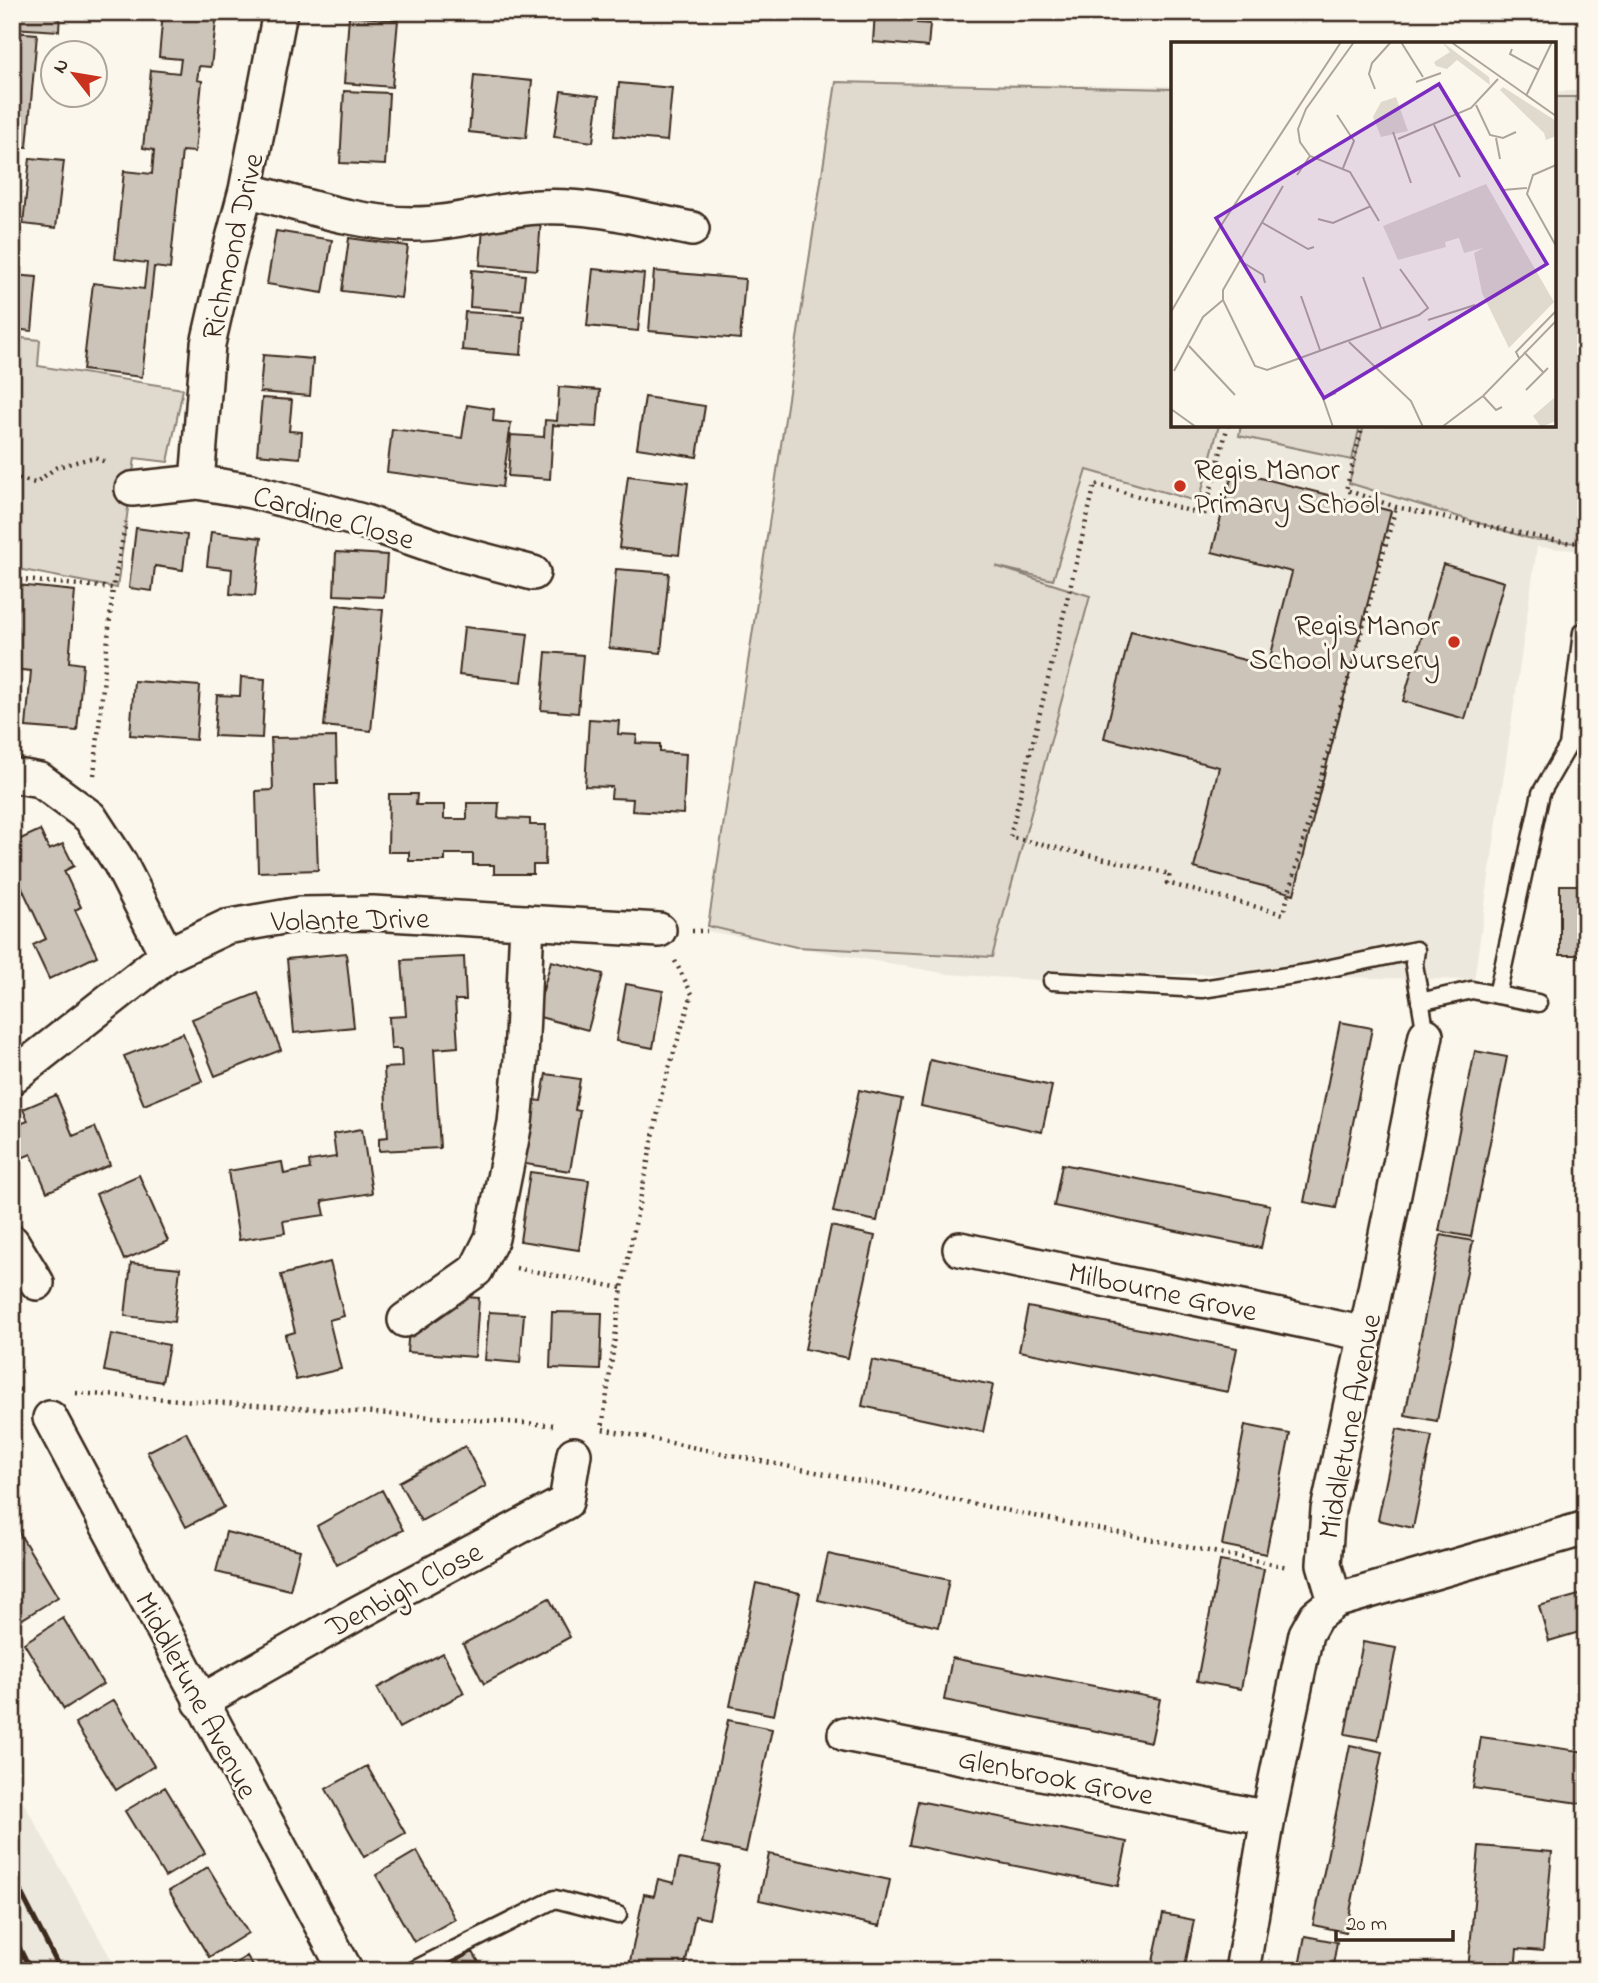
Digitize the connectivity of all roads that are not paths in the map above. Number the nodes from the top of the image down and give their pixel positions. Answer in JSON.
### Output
{"nodes":[{"id":1,"x":281,"y":12,"type":"edge"},
{"id":2,"x":246,"y":190,"type":"junction"},
{"id":3,"x":692,"y":229,"type":"dead end"},
{"id":4,"x":197,"y":482,"type":"junction"},
{"id":5,"x":132,"y":489,"type":"road end"},
{"id":6,"x":533,"y":573,"type":"dead end"},
{"id":7,"x":1582,"y":632,"type":"dead end"},
{"id":8,"x":12,"y":775,"type":"edge"},
{"id":9,"x":527,"y":922,"type":"junction"},
{"id":10,"x":659,"y":930,"type":"road end"},
{"id":11,"x":167,"y":956,"type":"junction"},
{"id":12,"x":1052,"y":981,"type":"dead end"},
{"id":13,"x":1497,"y":995,"type":"junction"},
{"id":14,"x":1420,"y":1002,"type":"junction"},
{"id":15,"x":1538,"y":1003,"type":"dead end"},
{"id":16,"x":1426,"y":1035,"type":"joint"},
{"id":17,"x":12,"y":1077,"type":"edge"},
{"id":18,"x":12,"y":1242,"type":"edge"},
{"id":19,"x":960,"y":1249,"type":"dead end"},
{"id":20,"x":37,"y":1283,"type":"dead end"},
{"id":21,"x":405,"y":1320,"type":"dead end"},
{"id":22,"x":1366,"y":1334,"type":"junction"},
{"id":23,"x":59,"y":1405,"type":"road end"},
{"id":24,"x":575,"y":1436,"type":"road end"},
{"id":25,"x":1586,"y":1528,"type":"edge"},
{"id":26,"x":1335,"y":1601,"type":"junction"},
{"id":27,"x":200,"y":1702,"type":"junction"},
{"id":28,"x":845,"y":1734,"type":"dead end"},
{"id":29,"x":1268,"y":1818,"type":"junction"},
{"id":30,"x":618,"y":1915,"type":"dead end"},
{"id":31,"x":346,"y":1971,"type":"edge"},
{"id":32,"x":412,"y":1971,"type":"edge"},
{"id":33,"x":1242,"y":1971,"type":"edge"}],
"edges":[{"from":1,"to":2,"type":"street","name":"Richmond Drive"},
{"from":2,"to":3,"type":"street"},
{"from":2,"to":4,"type":"street","name":"Richmond Drive"},
{"from":4,"to":5,"type":"street","name":"Cardine Close"},
{"from":4,"to":6,"type":"street","name":"Cardine Close"},
{"from":7,"to":13,"type":"lane"},
{"from":8,"to":11,"type":"street"},
{"from":9,"to":10,"type":"street","name":"Volante Drive"},
{"from":9,"to":11,"type":"street","name":"Volante Drive"},
{"from":9,"to":21,"type":"street"},
{"from":11,"to":17,"type":"street","name":"Volante Drive"},
{"from":12,"to":14,"type":"lane"},
{"from":13,"to":14,"type":"lane"},
{"from":13,"to":15,"type":"lane"},
{"from":14,"to":16,"type":"lane"},
{"from":16,"to":22,"type":"street","name":"Middletune Avenue"},
{"from":18,"to":20,"type":"street"},
{"from":19,"to":22,"type":"street","name":"Milbourne Grove"},
{"from":22,"to":26,"type":"street","name":"Middletune Avenue"},
{"from":23,"to":27,"type":"street","name":"Middletune Avenue"},
{"from":24,"to":27,"type":"street","name":"Denbigh Close"},
{"from":25,"to":26,"type":"street"},
{"from":26,"to":29,"type":"street"},
{"from":27,"to":31,"type":"street","name":"Middletune Avenue"},
{"from":28,"to":29,"type":"street","name":"Glenbrook Grove"},
{"from":29,"to":33,"type":"street"},
{"from":30,"to":32,"type":"lane"}]}
